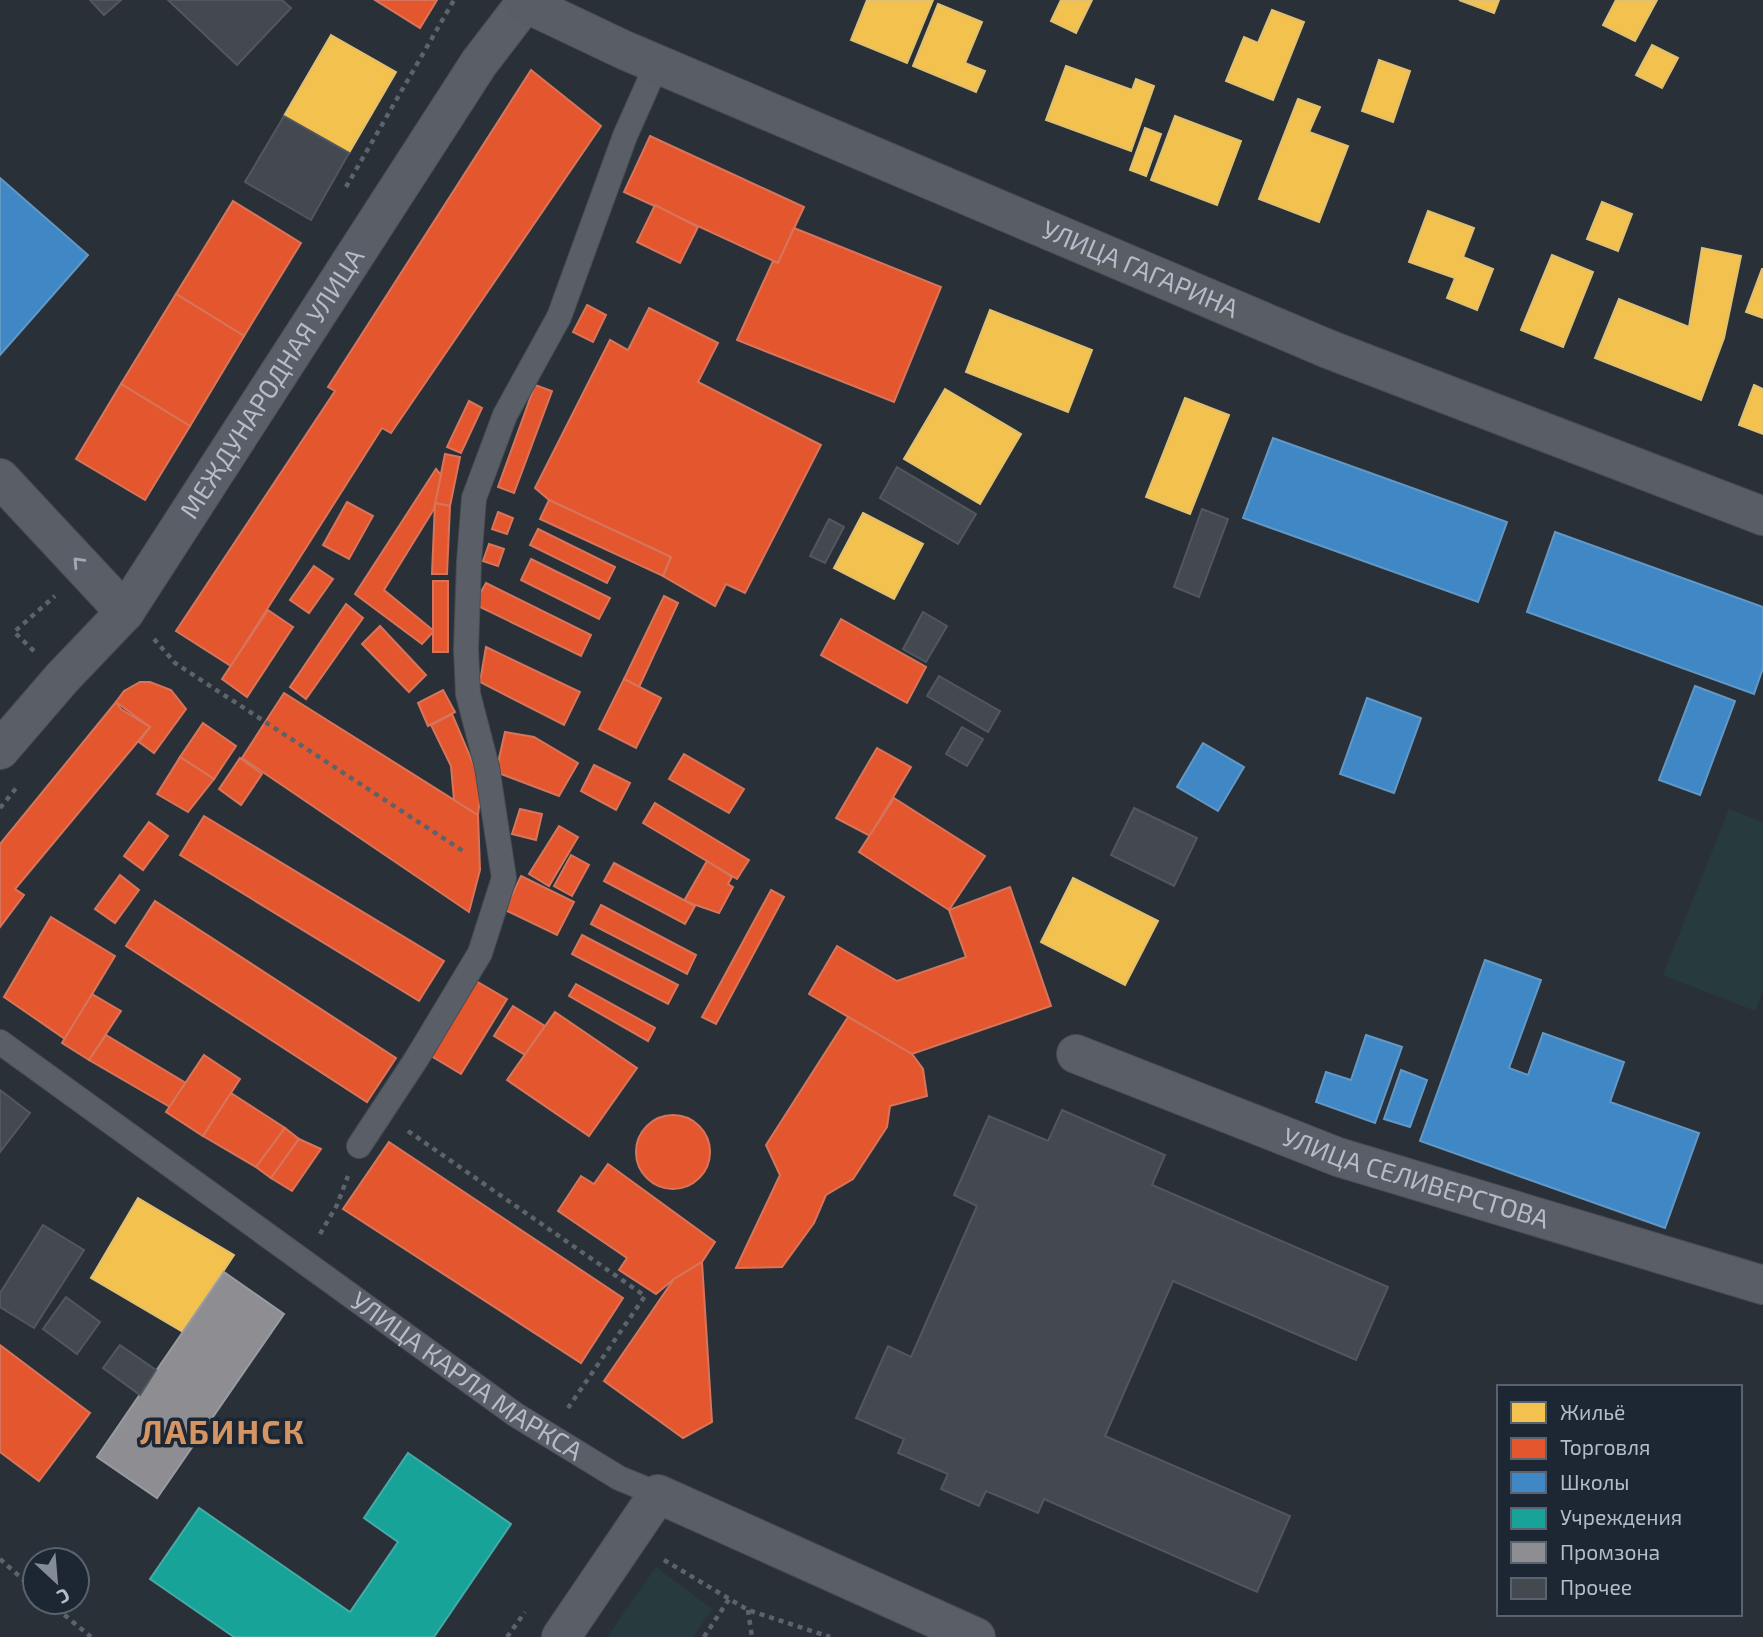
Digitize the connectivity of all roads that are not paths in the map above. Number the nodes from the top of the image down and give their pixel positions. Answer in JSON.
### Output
{"nodes":[{"id":1,"x":526,"y":2,"type":"edge"},
{"id":2,"x":657,"y":64,"type":"junction"},
{"id":3,"x":0,"y":478,"type":"edge"},
{"id":4,"x":1763,"y":516,"type":"edge"},
{"id":5,"x":125,"y":612,"type":"junction"},
{"id":6,"x":0,"y":750,"type":"edge"},
{"id":7,"x":0,"y":1042,"type":"edge"},
{"id":8,"x":1076,"y":1054,"type":"dead end"},
{"id":9,"x":359,"y":1146,"type":"road end"},
{"id":10,"x":1763,"y":1284,"type":"edge"},
{"id":11,"x":658,"y":1494,"type":"junction"},
{"id":12,"x":561,"y":1637,"type":"edge"},
{"id":13,"x":976,"y":1637,"type":"edge"}],
"edges":[{"from":1,"to":2,"type":"main road","name":"УЛИЦА ГАГАРИНА"},
{"from":1,"to":5,"type":"street","name":"МЕЖДУНАРОДНАЯ УЛИЦА"},
{"from":2,"to":4,"type":"main road","name":"УЛИЦА ГАГАРИНА"},
{"from":2,"to":9,"type":"lane"},
{"from":5,"to":3,"type":"street","one_way":true},
{"from":5,"to":6,"type":"street","name":"МЕЖДУНАРОДНАЯ УЛИЦА"},
{"from":7,"to":11,"type":"lane","name":"УЛИЦА КАРЛА МАРКСА"},
{"from":8,"to":10,"type":"street","name":"УЛИЦА СЕЛИВЕРСТОВА"},
{"from":11,"to":12,"type":"street"},
{"from":11,"to":13,"type":"street","name":"УЛИЦА КАРЛА МАРКСА"}]}
